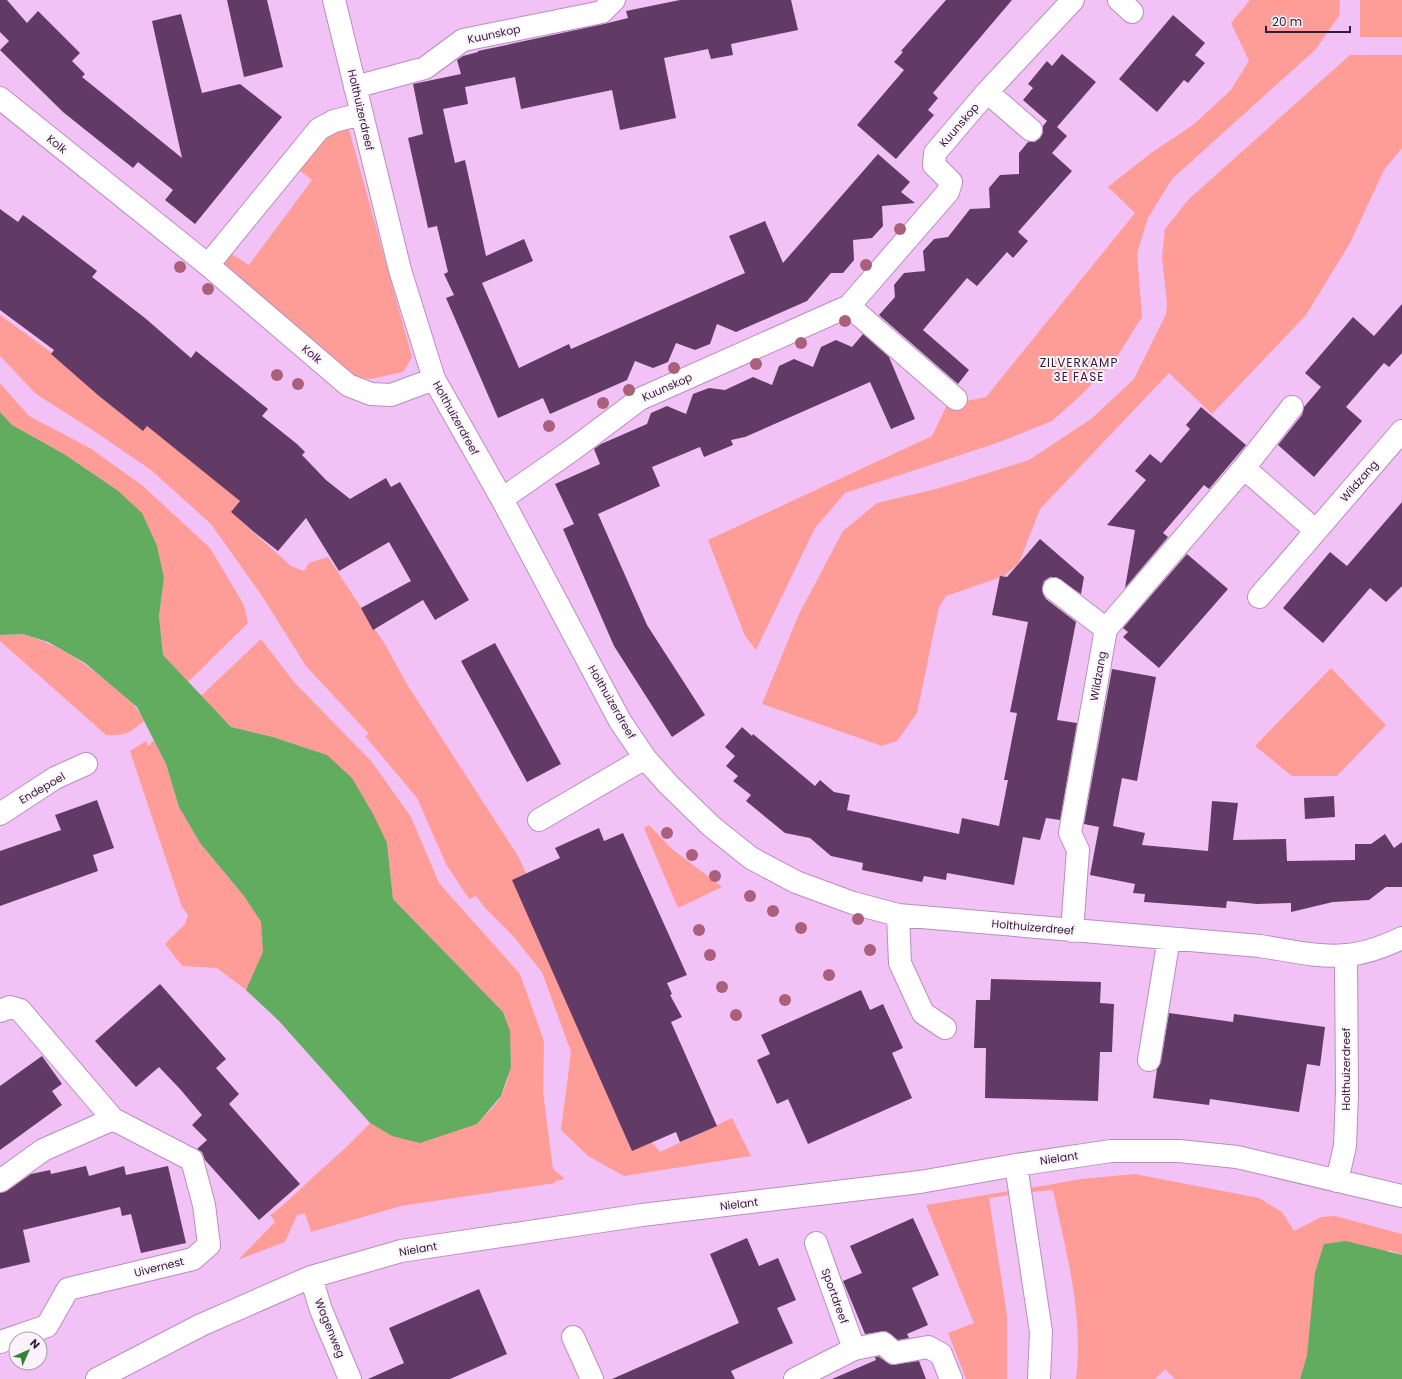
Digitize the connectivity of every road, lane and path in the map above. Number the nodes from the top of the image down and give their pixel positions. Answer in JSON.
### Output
{"nodes":[{"id":1,"x":334,"y":0,"type":"edge"},
{"id":2,"x":614,"y":0,"type":"edge"},
{"id":3,"x":1073,"y":0,"type":"edge"},
{"id":4,"x":355,"y":87,"type":"junction"},
{"id":5,"x":987,"y":92,"type":"junction"},
{"id":6,"x":0,"y":98,"type":"edge"},
{"id":7,"x":361,"y":114,"type":"junction"},
{"id":8,"x":1031,"y":130,"type":"dead end"},
{"id":9,"x":208,"y":265,"type":"junction"},
{"id":10,"x":849,"y":306,"type":"junction"},
{"id":11,"x":434,"y":379,"type":"junction"},
{"id":12,"x":956,"y":399,"type":"dead end"},
{"id":13,"x":1292,"y":407,"type":"dead end"},
{"id":14,"x":1402,"y":432,"type":"edge"},
{"id":15,"x":1244,"y":468,"type":"junction"},
{"id":16,"x":502,"y":499,"type":"junction"},
{"id":17,"x":1315,"y":530,"type":"junction"},
{"id":18,"x":1054,"y":589,"type":"dead end"},
{"id":19,"x":1259,"y":597,"type":"dead end"},
{"id":20,"x":1106,"y":629,"type":"junction"},
{"id":21,"x":645,"y":758,"type":"junction"},
{"id":22,"x":86,"y":764,"type":"dead end"},
{"id":23,"x":0,"y":814,"type":"edge"},
{"id":24,"x":539,"y":820,"type":"dead end"},
{"id":25,"x":898,"y":915,"type":"junction"},
{"id":26,"x":1072,"y":931,"type":"junction"},
{"id":27,"x":1169,"y":938,"type":"junction"},
{"id":28,"x":1402,"y":938,"type":"edge"},
{"id":29,"x":1346,"y":956,"type":"junction"},
{"id":30,"x":0,"y":1011,"type":"edge"},
{"id":31,"x":945,"y":1028,"type":"dead end"},
{"id":32,"x":1149,"y":1060,"type":"dead end"},
{"id":33,"x":113,"y":1118,"type":"junction"},
{"id":34,"x":1016,"y":1165,"type":"junction"},
{"id":35,"x":0,"y":1180,"type":"edge"},
{"id":36,"x":1337,"y":1181,"type":"junction"},
{"id":37,"x":1402,"y":1196,"type":"edge"},
{"id":38,"x":816,"y":1242,"type":"dead end"},
{"id":39,"x":311,"y":1277,"type":"junction"},
{"id":40,"x":573,"y":1337,"type":"dead end"},
{"id":41,"x":0,"y":1342,"type":"edge"},
{"id":42,"x":854,"y":1349,"type":"junction"},
{"id":43,"x":97,"y":1379,"type":"edge"},
{"id":44,"x":350,"y":1379,"type":"edge"},
{"id":45,"x":592,"y":1379,"type":"edge"},
{"id":46,"x":795,"y":1379,"type":"edge"},
{"id":47,"x":951,"y":1379,"type":"edge"},
{"id":48,"x":1039,"y":1379,"type":"edge"}],
"edges":[{"from":1,"to":4,"type":"street","name":"Holthuizerdreef"},
{"from":2,"to":4,"type":"street","name":"Kuunskop"},
{"from":3,"to":5,"type":"street","name":"Kuunskop"},
{"from":4,"to":7,"type":"street","name":"Holthuizerdreef"},
{"from":5,"to":8,"type":"street","name":"Kuunskop"},
{"from":5,"to":10,"type":"street","name":"Kuunskop"},
{"from":6,"to":9,"type":"street","name":"Kolk"},
{"from":7,"to":9,"type":"street"},
{"from":7,"to":11,"type":"street","name":"Holthuizerdreef"},
{"from":9,"to":11,"type":"street","name":"Kolk"},
{"from":10,"to":12,"type":"street"},
{"from":10,"to":16,"type":"street","name":"Kuunskop"},
{"from":11,"to":16,"type":"street","name":"Holthuizerdreef"},
{"from":13,"to":15,"type":"street"},
{"from":14,"to":17,"type":"street","name":"Wildzang"},
{"from":15,"to":17,"type":"street"},
{"from":15,"to":20,"type":"street"},
{"from":16,"to":21,"type":"street","name":"Holthuizerdreef"},
{"from":17,"to":19,"type":"street","name":"Wildzang"},
{"from":18,"to":20,"type":"street"},
{"from":20,"to":26,"type":"street","name":"Wildzang"},
{"from":21,"to":24,"type":"street"},
{"from":21,"to":25,"type":"street","name":"Holthuizerdreef"},
{"from":22,"to":23,"type":"street","name":"Endepoel"},
{"from":25,"to":26,"type":"street","name":"Holthuizerdreef"},
{"from":25,"to":31,"type":"street"},
{"from":26,"to":27,"type":"street","name":"Holthuizerdreef"},
{"from":27,"to":29,"type":"street","name":"Holthuizerdreef"},
{"from":27,"to":32,"type":"street"},
{"from":28,"to":29,"type":"street","name":"Holthuizerdreef"},
{"from":29,"to":36,"type":"street","name":"Holthuizerdreef"},
{"from":30,"to":33,"type":"street","name":"Uivernest"},
{"from":33,"to":35,"type":"street"},
{"from":33,"to":41,"type":"street","name":"Uivernest"},
{"from":34,"to":36,"type":"street","name":"Nielant"},
{"from":34,"to":39,"type":"street","name":"Nielant"},
{"from":34,"to":48,"type":"street"},
{"from":36,"to":37,"type":"street","name":"Nielant"},
{"from":38,"to":42,"type":"street","name":"Sportdreef"},
{"from":39,"to":43,"type":"street","name":"Nielant"},
{"from":39,"to":44,"type":"street","name":"Wagenweg"},
{"from":40,"to":45,"type":"street"},
{"from":42,"to":46,"type":"street"},
{"from":42,"to":47,"type":"street"}]}
